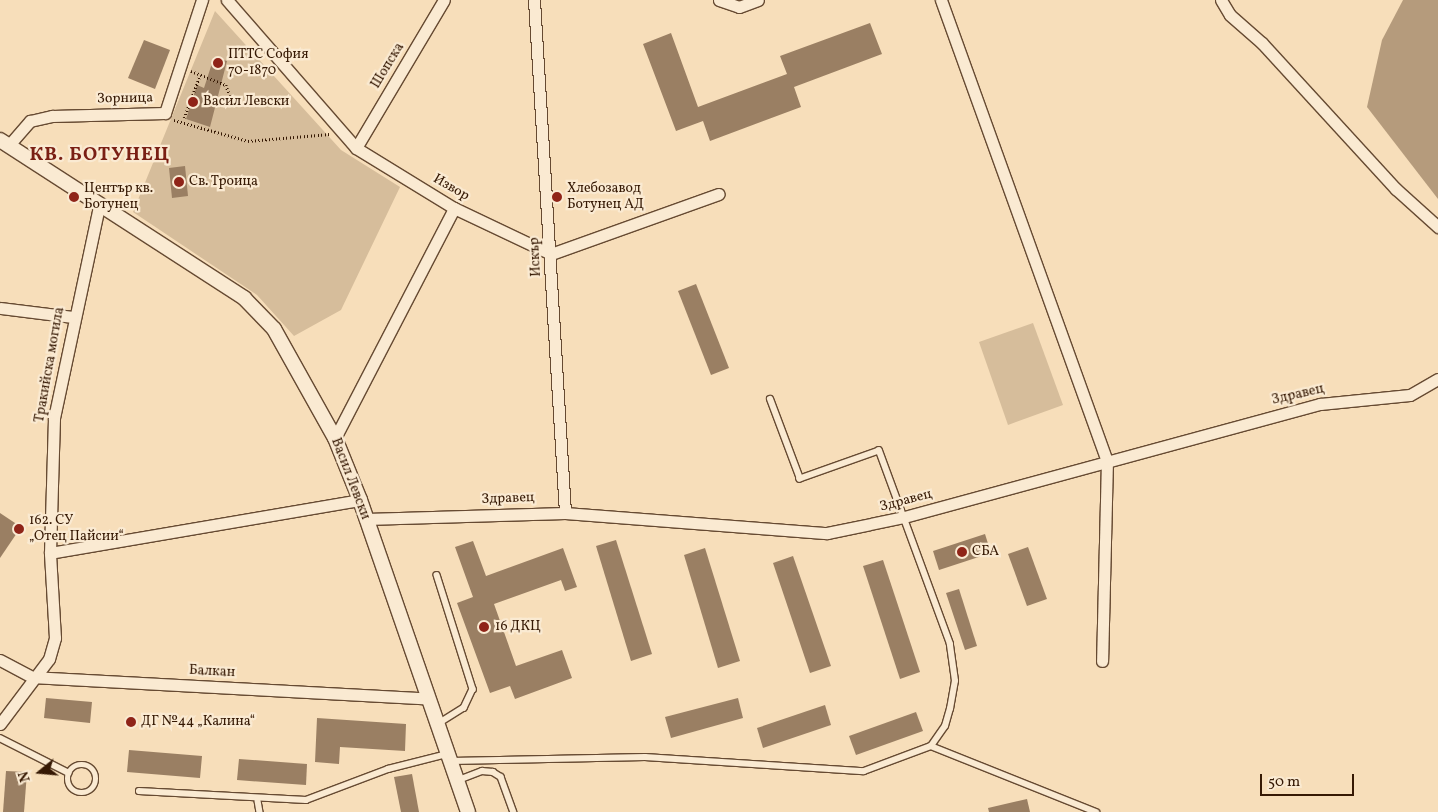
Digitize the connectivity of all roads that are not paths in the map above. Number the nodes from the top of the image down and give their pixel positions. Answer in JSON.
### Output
{"nodes":[{"id":1,"x":202,"y":0,"type":"edge"},
{"id":2,"x":227,"y":0,"type":"edge"},
{"id":3,"x":444,"y":0,"type":"edge"},
{"id":4,"x":534,"y":0,"type":"edge"},
{"id":5,"x":719,"y":0,"type":"edge"},
{"id":6,"x":758,"y":0,"type":"edge"},
{"id":7,"x":941,"y":0,"type":"edge"},
{"id":8,"x":1221,"y":0,"type":"edge"},
{"id":9,"x":4,"y":143,"type":"edge"},
{"id":10,"x":356,"y":148,"type":"junction"},
{"id":11,"x":719,"y":194,"type":"dead end"},
{"id":12,"x":99,"y":207,"type":"junction"},
{"id":13,"x":454,"y":208,"type":"junction"},
{"id":14,"x":1438,"y":227,"type":"edge"},
{"id":15,"x":551,"y":254,"type":"junction"},
{"id":16,"x":0,"y":308,"type":"edge"},
{"id":17,"x":73,"y":317,"type":"junction"},
{"id":18,"x":1438,"y":379,"type":"edge"},
{"id":19,"x":770,"y":399,"type":"dead end"},
{"id":20,"x":335,"y":438,"type":"junction"},
{"id":21,"x":1107,"y":460,"type":"junction"},
{"id":22,"x":360,"y":500,"type":"junction"},
{"id":23,"x":566,"y":513,"type":"junction"},
{"id":24,"x":904,"y":517,"type":"junction"},
{"id":25,"x":366,"y":519,"type":"junction"},
{"id":26,"x":50,"y":553,"type":"junction"},
{"id":27,"x":437,"y":575,"type":"dead end"},
{"id":28,"x":0,"y":660,"type":"edge"},
{"id":29,"x":1102,"y":661,"type":"dead end"},
{"id":30,"x":32,"y":677,"type":"junction"},
{"id":31,"x":426,"y":698,"type":"junction"},
{"id":32,"x":0,"y":724,"type":"edge"},
{"id":33,"x":436,"y":725,"type":"junction"},
{"id":34,"x":0,"y":738,"type":"edge"},
{"id":35,"x":930,"y":746,"type":"junction"},
{"id":36,"x":448,"y":757,"type":"junction"},
{"id":37,"x":69,"y":773,"type":"junction"},
{"id":38,"x":456,"y":781,"type":"junction"},
{"id":39,"x":139,"y":791,"type":"dead end"},
{"id":40,"x":258,"y":801,"type":"junction"},
{"id":41,"x":260,"y":812,"type":"edge"},
{"id":42,"x":468,"y":812,"type":"edge"},
{"id":43,"x":514,"y":812,"type":"edge"},
{"id":44,"x":1096,"y":812,"type":"edge"}],
"edges":[{"from":1,"to":9,"type":"street","name":"Зорница"},
{"from":2,"to":10,"type":"street","name":"Извор"},
{"from":3,"to":10,"type":"street","name":"Шопска"},
{"from":4,"to":15,"type":"street","name":"Искър"},
{"from":5,"to":6,"type":"street"},
{"from":7,"to":21,"type":"street"},
{"from":8,"to":14,"type":"street"},
{"from":9,"to":12,"type":"street","name":"Васил Левски"},
{"from":10,"to":13,"type":"street","name":"Извор"},
{"from":11,"to":15,"type":"street"},
{"from":12,"to":17,"type":"street","name":"Тракийска могила"},
{"from":12,"to":20,"type":"street","name":"Васил Левски"},
{"from":13,"to":15,"type":"street","name":"Извор"},
{"from":13,"to":20,"type":"street"},
{"from":15,"to":23,"type":"street","name":"Искър"},
{"from":16,"to":17,"type":"street"},
{"from":17,"to":26,"type":"street","name":"Тракийска могила"},
{"from":18,"to":21,"type":"street","name":"Здравец"},
{"from":19,"to":24,"type":"lane"},
{"from":20,"to":22,"type":"street","name":"Васил Левски"},
{"from":21,"to":24,"type":"street","name":"Здравец"},
{"from":21,"to":29,"type":"street"},
{"from":22,"to":25,"type":"street","name":"Васил Левски"},
{"from":22,"to":26,"type":"street"},
{"from":23,"to":24,"type":"street","name":"Здравец"},
{"from":23,"to":25,"type":"street","name":"Здравец"},
{"from":24,"to":35,"type":"lane"},
{"from":25,"to":31,"type":"street","name":"Васил Левски"},
{"from":26,"to":30,"type":"street","name":"Тракийска могила"},
{"from":27,"to":33,"type":"lane"},
{"from":28,"to":30,"type":"street","name":"Балкан"},
{"from":30,"to":31,"type":"street","name":"Балкан"},
{"from":30,"to":32,"type":"street","name":"Тракийска могила"},
{"from":31,"to":33,"type":"street","name":"Васил Левски"},
{"from":33,"to":36,"type":"street","name":"Васил Левски"},
{"from":34,"to":37,"type":"lane"},
{"from":35,"to":36,"type":"lane"},
{"from":35,"to":44,"type":"lane"},
{"from":36,"to":38,"type":"street","name":"Васил Левски"},
{"from":36,"to":40,"type":"lane"},
{"from":37,"to":37,"type":"lane"},
{"from":38,"to":42,"type":"street","name":"Васил Левски"},
{"from":38,"to":43,"type":"lane"},
{"from":39,"to":40,"type":"lane"},
{"from":40,"to":41,"type":"lane"}]}
